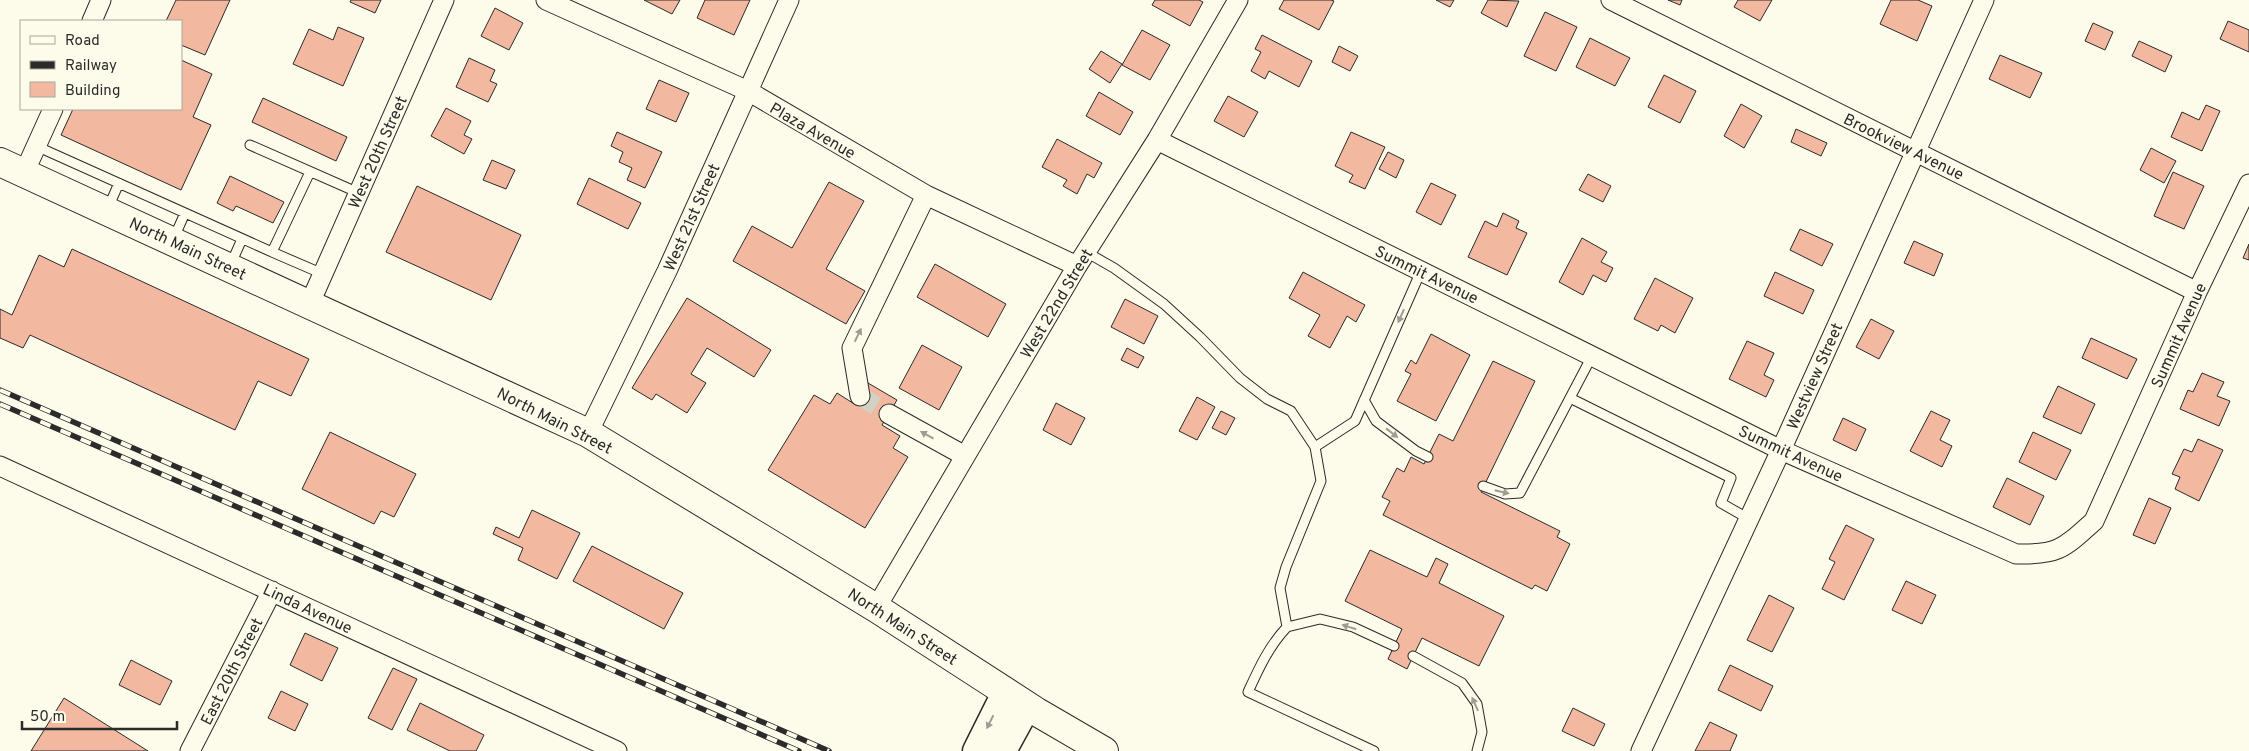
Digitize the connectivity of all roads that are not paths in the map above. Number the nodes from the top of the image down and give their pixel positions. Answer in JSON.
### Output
{"nodes":[{"id":1,"x":101,"y":0,"type":"edge"},
{"id":2,"x":444,"y":0,"type":"edge"},
{"id":3,"x":546,"y":0,"type":"edge"},
{"id":4,"x":789,"y":0,"type":"edge"},
{"id":5,"x":1238,"y":0,"type":"edge"},
{"id":6,"x":1611,"y":0,"type":"edge"},
{"id":7,"x":1984,"y":0,"type":"edge"},
{"id":8,"x":92,"y":20,"type":"edge"},
{"id":9,"x":748,"y":91,"type":"junction"},
{"id":10,"x":53,"y":110,"type":"edge"},
{"id":11,"x":1157,"y":140,"type":"junction"},
{"id":12,"x":250,"y":145,"type":"dead end"},
{"id":13,"x":36,"y":146,"type":"junction"},
{"id":14,"x":1916,"y":152,"type":"junction"},
{"id":15,"x":12,"y":167,"type":"edge"},
{"id":16,"x":310,"y":172,"type":"junction"},
{"id":17,"x":119,"y":183,"type":"junction"},
{"id":18,"x":2249,"y":184,"type":"edge"},
{"id":19,"x":359,"y":193,"type":"junction"},
{"id":20,"x":926,"y":195,"type":"junction"},
{"id":21,"x":107,"y":210,"type":"junction"},
{"id":22,"x":185,"y":213,"type":"junction"},
{"id":23,"x":242,"y":238,"type":"junction"},
{"id":24,"x":173,"y":241,"type":"junction"},
{"id":25,"x":272,"y":252,"type":"junction"},
{"id":26,"x":1081,"y":259,"type":"junction"},
{"id":27,"x":230,"y":267,"type":"junction"},
{"id":28,"x":1421,"y":271,"type":"junction"},
{"id":29,"x":323,"y":274,"type":"junction"},
{"id":30,"x":2197,"y":292,"type":"junction"},
{"id":31,"x":310,"y":303,"type":"junction"},
{"id":32,"x":1592,"y":356,"type":"junction"},
{"id":33,"x":860,"y":396,"type":"dead end"},
{"id":34,"x":1570,"y":398,"type":"junction"},
{"id":35,"x":1364,"y":400,"type":"junction"},
{"id":36,"x":889,"y":414,"type":"tunnel mouth"},
{"id":37,"x":588,"y":432,"type":"junction"},
{"id":38,"x":1315,"y":447,"type":"junction"},
{"id":39,"x":1781,"y":450,"type":"junction"},
{"id":40,"x":965,"y":456,"type":"junction"},
{"id":41,"x":1428,"y":457,"type":"dead end"},
{"id":42,"x":0,"y":466,"type":"edge"},
{"id":43,"x":1483,"y":486,"type":"dead end"},
{"id":44,"x":1749,"y":519,"type":"junction"},
{"id":45,"x":272,"y":591,"type":"junction"},
{"id":46,"x":876,"y":608,"type":"junction"},
{"id":47,"x":1287,"y":627,"type":"junction"},
{"id":48,"x":1394,"y":646,"type":"dead end"},
{"id":49,"x":1413,"y":656,"type":"dead end"},
{"id":50,"x":1016,"y":700,"type":"junction"},
{"id":51,"x":190,"y":751,"type":"edge"},
{"id":52,"x":617,"y":751,"type":"edge"},
{"id":53,"x":976,"y":751,"type":"edge"},
{"id":54,"x":1003,"y":751,"type":"edge"},
{"id":55,"x":1104,"y":751,"type":"edge"},
{"id":56,"x":1374,"y":751,"type":"edge"},
{"id":57,"x":1477,"y":751,"type":"edge"},
{"id":58,"x":1641,"y":751,"type":"edge"}],
"edges":[{"from":1,"to":8,"type":"street"},
{"from":2,"to":19,"type":"street","name":"West 20th Street"},
{"from":3,"to":9,"type":"street","name":"Plaza Avenue"},
{"from":4,"to":9,"type":"street","name":"West 21st Street"},
{"from":5,"to":11,"type":"street","name":"West 22nd Street"},
{"from":6,"to":14,"type":"street","name":"Brookview Avenue"},
{"from":7,"to":14,"type":"street","name":"Westview Street"},
{"from":9,"to":20,"type":"street","name":"Plaza Avenue"},
{"from":9,"to":37,"type":"street","name":"West 21st Street"},
{"from":10,"to":13,"type":"street"},
{"from":11,"to":26,"type":"street","name":"West 22nd Street"},
{"from":11,"to":28,"type":"street","name":"Summit Avenue"},
{"from":12,"to":16,"type":"lane"},
{"from":13,"to":15,"type":"street"},
{"from":13,"to":17,"type":"lane"},
{"from":14,"to":30,"type":"street","name":"Brookview Avenue"},
{"from":14,"to":39,"type":"street","name":"Westview Street"},
{"from":15,"to":21,"type":"main road","name":"North Main Street"},
{"from":16,"to":19,"type":"lane"},
{"from":16,"to":25,"type":"lane"},
{"from":17,"to":21,"type":"lane"},
{"from":17,"to":22,"type":"lane"},
{"from":18,"to":30,"type":"street","name":"Summit Avenue"},
{"from":19,"to":29,"type":"street","name":"West 20th Street"},
{"from":20,"to":26,"type":"street","name":"Plaza Avenue"},
{"from":33,"to":20,"type":"street","one_way":true},
{"from":21,"to":24,"type":"main road","name":"North Main Street"},
{"from":22,"to":23,"type":"lane"},
{"from":22,"to":24,"type":"lane"},
{"from":23,"to":25,"type":"lane"},
{"from":23,"to":27,"type":"lane"},
{"from":24,"to":27,"type":"main road","name":"North Main Street"},
{"from":25,"to":29,"type":"lane"},
{"from":26,"to":38,"type":"lane"},
{"from":26,"to":40,"type":"street","name":"West 22nd Street"},
{"from":27,"to":31,"type":"main road","name":"North Main Street"},
{"from":28,"to":32,"type":"street","name":"Summit Avenue"},
{"from":28,"to":35,"type":"lane","one_way":true},
{"from":29,"to":31,"type":"street","name":"West 20th Street"},
{"from":30,"to":39,"type":"street","name":"Summit Avenue"},
{"from":31,"to":37,"type":"main road","name":"North Main Street"},
{"from":32,"to":34,"type":"lane"},
{"from":32,"to":39,"type":"street","name":"Summit Avenue"},
{"from":43,"to":34,"type":"lane","one_way":true},
{"from":34,"to":44,"type":"lane"},
{"from":35,"to":38,"type":"lane"},
{"from":35,"to":41,"type":"lane","one_way":true},
{"from":40,"to":36,"type":"street","one_way":true},
{"from":37,"to":46,"type":"main road","name":"North Main Street"},
{"from":38,"to":47,"type":"lane"},
{"from":39,"to":44,"type":"street","name":"Westview Street"},
{"from":40,"to":46,"type":"street","name":"West 22nd Street"},
{"from":42,"to":45,"type":"street","name":"Linda Avenue"},
{"from":44,"to":58,"type":"street","name":"Westview Street"},
{"from":45,"to":51,"type":"street","name":"East 20th Street"},
{"from":45,"to":52,"type":"street","name":"Linda Avenue"},
{"from":46,"to":50,"type":"main road","name":"North Main Street"},
{"from":48,"to":47,"type":"lane","one_way":true},
{"from":47,"to":56,"type":"lane"},
{"from":57,"to":49,"type":"lane","one_way":true},
{"from":50,"to":53,"type":"main road","one_way":true},
{"from":50,"to":54,"type":"main road"},
{"from":50,"to":55,"type":"main road","name":"North Main Street"}]}
